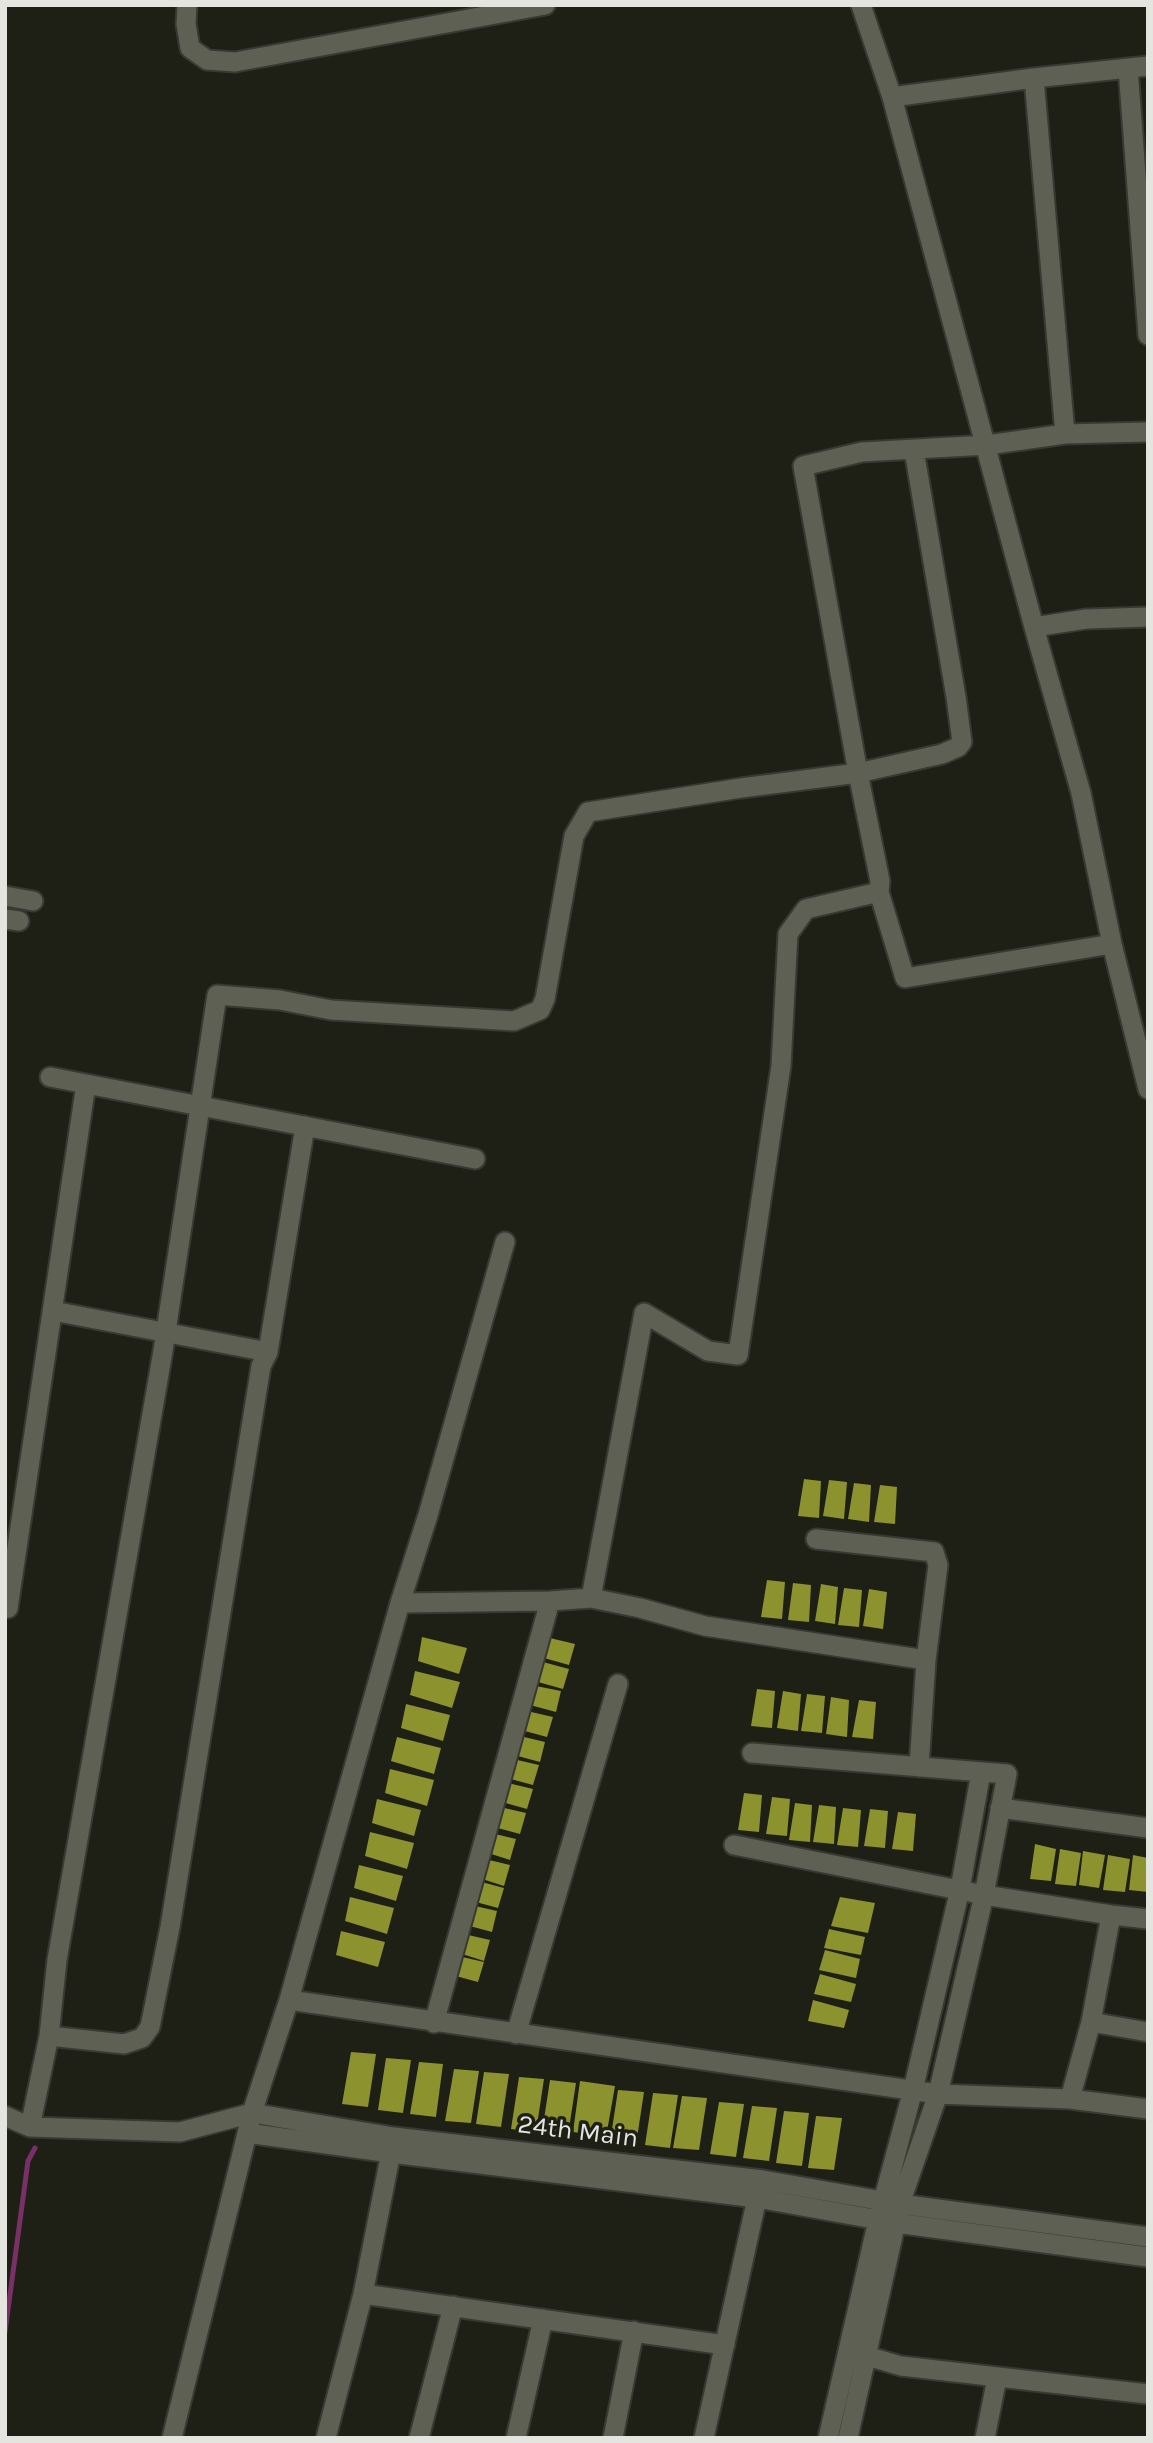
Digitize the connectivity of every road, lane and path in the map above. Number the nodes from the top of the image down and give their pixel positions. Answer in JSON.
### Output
{"nodes":[{"id":1,"x":187,"y":5,"type":"edge"},
{"id":2,"x":545,"y":5,"type":"edge"},
{"id":3,"x":861,"y":5,"type":"edge"},
{"id":4,"x":1138,"y":67,"type":"edge"},
{"id":5,"x":1034,"y":78,"type":"junction"},
{"id":6,"x":892,"y":97,"type":"junction"},
{"id":7,"x":1148,"y":335,"type":"edge"},
{"id":8,"x":1148,"y":432,"type":"edge"},
{"id":9,"x":1065,"y":434,"type":"junction"},
{"id":10,"x":987,"y":445,"type":"junction"},
{"id":11,"x":914,"y":450,"type":"junction"},
{"id":12,"x":1148,"y":617,"type":"edge"},
{"id":13,"x":1034,"y":627,"type":"junction"},
{"id":14,"x":858,"y":773,"type":"junction"},
{"id":15,"x":878,"y":892,"type":"junction"},
{"id":16,"x":5,"y":896,"type":"edge"},
{"id":17,"x":33,"y":901,"type":"dead end"},
{"id":18,"x":1112,"y":944,"type":"junction"},
{"id":19,"x":50,"y":1077,"type":"dead end"},
{"id":20,"x":86,"y":1084,"type":"junction"},
{"id":21,"x":1148,"y":1089,"type":"edge"},
{"id":22,"x":200,"y":1106,"type":"junction"},
{"id":23,"x":305,"y":1126,"type":"junction"},
{"id":24,"x":475,"y":1159,"type":"dead end"},
{"id":25,"x":505,"y":1242,"type":"dead end"},
{"id":26,"x":52,"y":1311,"type":"junction"},
{"id":27,"x":166,"y":1332,"type":"junction"},
{"id":28,"x":268,"y":1352,"type":"junction"},
{"id":29,"x":816,"y":1539,"type":"dead end"},
{"id":30,"x":590,"y":1598,"type":"junction"},
{"id":31,"x":550,"y":1601,"type":"junction"},
{"id":32,"x":400,"y":1602,"type":"junction"},
{"id":33,"x":8,"y":1608,"type":"dead end"},
{"id":34,"x":926,"y":1660,"type":"junction"},
{"id":35,"x":618,"y":1684,"type":"dead end"},
{"id":36,"x":752,"y":1753,"type":"dead end"},
{"id":37,"x":919,"y":1768,"type":"junction"},
{"id":38,"x":981,"y":1772,"type":"junction"},
{"id":39,"x":1000,"y":1808,"type":"junction"},
{"id":40,"x":1148,"y":1828,"type":"edge"},
{"id":41,"x":734,"y":1844,"type":"dead end"},
{"id":42,"x":960,"y":1889,"type":"junction"},
{"id":43,"x":984,"y":1895,"type":"junction"},
{"id":44,"x":1111,"y":1915,"type":"junction"},
{"id":45,"x":1148,"y":1919,"type":"edge"},
{"id":46,"x":289,"y":2000,"type":"junction"},
{"id":47,"x":434,"y":2022,"type":"junction"},
{"id":48,"x":1091,"y":2022,"type":"junction"},
{"id":49,"x":1148,"y":2032,"type":"edge"},
{"id":50,"x":516,"y":2034,"type":"junction"},
{"id":51,"x":49,"y":2036,"type":"junction"},
{"id":52,"x":913,"y":2090,"type":"junction"},
{"id":53,"x":937,"y":2094,"type":"junction"},
{"id":54,"x":1070,"y":2099,"type":"junction"},
{"id":55,"x":1148,"y":2109,"type":"edge"},
{"id":56,"x":252,"y":2113,"type":"junction"},
{"id":57,"x":5,"y":2116,"type":"edge"},
{"id":58,"x":30,"y":2127,"type":"junction"},
{"id":59,"x":247,"y":2133,"type":"junction"},
{"id":60,"x":393,"y":2145,"type":"junction"},
{"id":61,"x":757,"y":2198,"type":"junction"},
{"id":62,"x":889,"y":2212,"type":"junction"},
{"id":63,"x":1148,"y":2237,"type":"edge"},
{"id":64,"x":1148,"y":2257,"type":"edge"},
{"id":65,"x":363,"y":2294,"type":"junction"},
{"id":66,"x":453,"y":2306,"type":"junction"},
{"id":67,"x":543,"y":2319,"type":"junction"},
{"id":68,"x":634,"y":2331,"type":"junction"},
{"id":69,"x":725,"y":2345,"type":"junction"},
{"id":70,"x":867,"y":2356,"type":"junction"},
{"id":71,"x":997,"y":2378,"type":"junction"},
{"id":72,"x":1148,"y":2394,"type":"edge"},
{"id":73,"x":172,"y":2438,"type":"edge"},
{"id":74,"x":326,"y":2438,"type":"edge"},
{"id":75,"x":419,"y":2438,"type":"edge"},
{"id":76,"x":516,"y":2438,"type":"edge"},
{"id":77,"x":613,"y":2438,"type":"edge"},
{"id":78,"x":704,"y":2438,"type":"edge"},
{"id":79,"x":828,"y":2438,"type":"edge"},
{"id":80,"x":848,"y":2438,"type":"edge"},
{"id":81,"x":985,"y":2438,"type":"edge"}],
"edges":[{"from":1,"to":2,"type":"street"},
{"from":3,"to":6,"type":"street"},
{"from":4,"to":5,"type":"street"},
{"from":4,"to":7,"type":"street"},
{"from":5,"to":6,"type":"street"},
{"from":5,"to":9,"type":"street"},
{"from":6,"to":10,"type":"street"},
{"from":8,"to":9,"type":"street"},
{"from":9,"to":10,"type":"street"},
{"from":10,"to":11,"type":"street"},
{"from":10,"to":13,"type":"street"},
{"from":11,"to":14,"type":"street"},
{"from":11,"to":14,"type":"street"},
{"from":12,"to":13,"type":"street"},
{"from":13,"to":18,"type":"street"},
{"from":14,"to":15,"type":"street"},
{"from":14,"to":22,"type":"street"},
{"from":15,"to":18,"type":"street"},
{"from":15,"to":30,"type":"street"},
{"from":16,"to":17,"type":"street"},
{"from":18,"to":21,"type":"street"},
{"from":19,"to":20,"type":"street"},
{"from":20,"to":22,"type":"street"},
{"from":20,"to":26,"type":"street"},
{"from":22,"to":23,"type":"street"},
{"from":22,"to":27,"type":"street"},
{"from":23,"to":24,"type":"street"},
{"from":23,"to":28,"type":"street"},
{"from":25,"to":32,"type":"street"},
{"from":26,"to":27,"type":"street"},
{"from":26,"to":33,"type":"street"},
{"from":27,"to":28,"type":"street"},
{"from":27,"to":51,"type":"street"},
{"from":28,"to":51,"type":"street"},
{"from":29,"to":34,"type":"street"},
{"from":30,"to":31,"type":"street"},
{"from":30,"to":34,"type":"street"},
{"from":31,"to":32,"type":"street"},
{"from":31,"to":47,"type":"street"},
{"from":32,"to":46,"type":"street"},
{"from":34,"to":37,"type":"street"},
{"from":35,"to":50,"type":"street"},
{"from":36,"to":37,"type":"street"},
{"from":37,"to":38,"type":"street"},
{"from":38,"to":39,"type":"street"},
{"from":38,"to":42,"type":"street"},
{"from":39,"to":40,"type":"street"},
{"from":39,"to":43,"type":"street"},
{"from":41,"to":42,"type":"street"},
{"from":42,"to":43,"type":"street"},
{"from":42,"to":52,"type":"street"},
{"from":43,"to":44,"type":"street"},
{"from":43,"to":53,"type":"street"},
{"from":44,"to":45,"type":"street"},
{"from":44,"to":48,"type":"street"},
{"from":46,"to":47,"type":"street"},
{"from":46,"to":56,"type":"street"},
{"from":47,"to":50,"type":"street"},
{"from":48,"to":49,"type":"street"},
{"from":48,"to":54,"type":"street"},
{"from":50,"to":52,"type":"street"},
{"from":51,"to":58,"type":"street"},
{"from":52,"to":53,"type":"street"},
{"from":52,"to":62,"type":"street"},
{"from":53,"to":54,"type":"street"},
{"from":53,"to":62,"type":"street"},
{"from":54,"to":55,"type":"street"},
{"from":56,"to":58,"type":"street","name":"24th Main"},
{"from":56,"to":59,"type":"street"},
{"from":56,"to":60,"type":"street","name":"24th Main"},
{"from":57,"to":58,"type":"street","name":"24th Main"},
{"from":59,"to":60,"type":"street"},
{"from":59,"to":73,"type":"street"},
{"from":60,"to":61,"type":"street"},
{"from":60,"to":62,"type":"street","name":"24th Main"},
{"from":60,"to":65,"type":"street"},
{"from":61,"to":62,"type":"street"},
{"from":61,"to":69,"type":"street"},
{"from":62,"to":63,"type":"street","name":"24th Main"},
{"from":62,"to":64,"type":"street"},
{"from":62,"to":70,"type":"street"},
{"from":62,"to":79,"type":"street"},
{"from":65,"to":66,"type":"street"},
{"from":65,"to":74,"type":"street"},
{"from":66,"to":67,"type":"street"},
{"from":66,"to":75,"type":"street"},
{"from":67,"to":68,"type":"street"},
{"from":67,"to":76,"type":"street"},
{"from":68,"to":69,"type":"street"},
{"from":68,"to":77,"type":"street"},
{"from":69,"to":78,"type":"street"},
{"from":70,"to":71,"type":"street"},
{"from":70,"to":80,"type":"street"},
{"from":71,"to":72,"type":"street"},
{"from":71,"to":81,"type":"street"}]}
